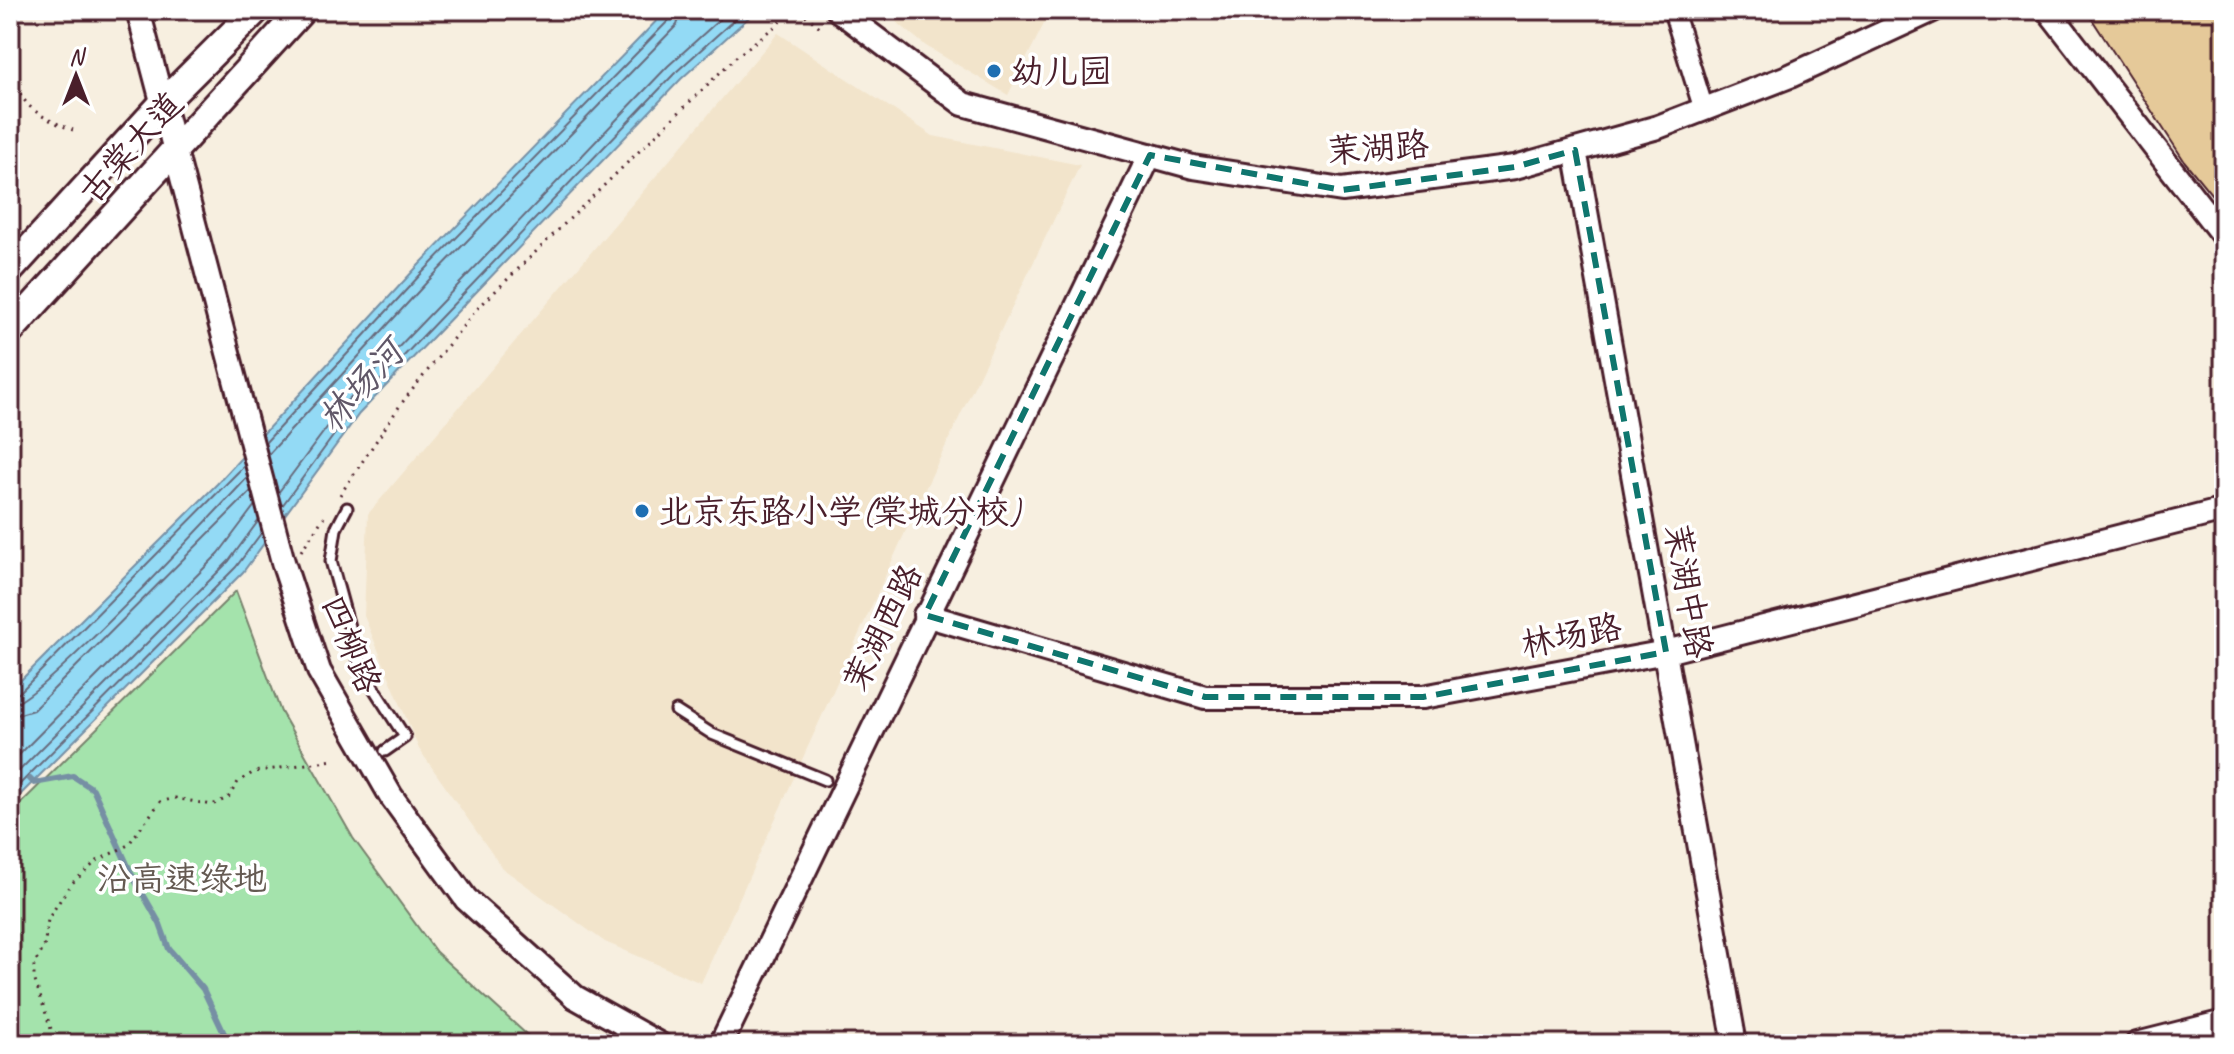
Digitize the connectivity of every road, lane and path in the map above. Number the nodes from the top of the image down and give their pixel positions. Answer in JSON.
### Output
{"nodes":[{"id":1,"x":138,"y":10,"type":"edge"},
{"id":2,"x":256,"y":10,"type":"edge"},
{"id":3,"x":302,"y":10,"type":"edge"},
{"id":4,"x":797,"y":10,"type":"edge"},
{"id":5,"x":838,"y":10,"type":"edge"},
{"id":6,"x":1673,"y":10,"type":"edge"},
{"id":7,"x":1933,"y":10,"type":"edge"},
{"id":8,"x":2048,"y":10,"type":"edge"},
{"id":9,"x":820,"y":27,"type":"dead end"},
{"id":10,"x":10,"y":35,"type":"edge"},
{"id":11,"x":10,"y":46,"type":"edge"},
{"id":12,"x":10,"y":55,"type":"edge"},
{"id":13,"x":162,"y":104,"type":"junction"},
{"id":14,"x":18,"y":106,"type":"dead end"},
{"id":15,"x":10,"y":109,"type":"edge"},
{"id":16,"x":1704,"y":110,"type":"junction"},
{"id":17,"x":73,"y":130,"type":"dead end"},
{"id":18,"x":1575,"y":150,"type":"junction"},
{"id":19,"x":175,"y":152,"type":"junction"},
{"id":20,"x":1150,"y":155,"type":"junction"},
{"id":21,"x":2224,"y":237,"type":"edge"},
{"id":22,"x":10,"y":270,"type":"edge"},
{"id":23,"x":10,"y":331,"type":"edge"},
{"id":24,"x":337,"y":500,"type":"dead end"},
{"id":25,"x":347,"y":508,"type":"dead end"},
{"id":26,"x":2224,"y":510,"type":"edge"},
{"id":27,"x":328,"y":512,"type":"dead end"},
{"id":28,"x":285,"y":567,"type":"junction"},
{"id":29,"x":925,"y":615,"type":"junction"},
{"id":30,"x":1666,"y":652,"type":"junction"},
{"id":31,"x":676,"y":711,"type":"dead end"},
{"id":32,"x":385,"y":751,"type":"dead end"},
{"id":33,"x":333,"y":760,"type":"dead end"},
{"id":34,"x":825,"y":780,"type":"dead end"},
{"id":35,"x":2224,"y":1022,"type":"edge"},
{"id":36,"x":56,"y":1044,"type":"edge"},
{"id":37,"x":659,"y":1044,"type":"edge"},
{"id":38,"x":721,"y":1044,"type":"edge"},
{"id":39,"x":1735,"y":1044,"type":"edge"},
{"id":40,"x":2137,"y":1044,"type":"edge"}],
"edges":[{"from":1,"to":13,"type":"street","name":"四柳路"},
{"from":2,"to":13,"type":"main road","name":"古棠大道"},
{"from":3,"to":19,"type":"main road","name":"古棠大道"},
{"from":4,"to":9,"type":"path"},
{"from":4,"to":24,"type":"path"},
{"from":5,"to":20,"type":"street","name":"茉湖路"},
{"from":6,"to":16,"type":"street"},
{"from":7,"to":16,"type":"street","name":"茉湖路"},
{"from":8,"to":21,"type":"street"},
{"from":10,"to":11,"type":"path"},
{"from":12,"to":17,"type":"path"},
{"from":13,"to":19,"type":"street","name":"四柳路"},
{"from":13,"to":22,"type":"main road","name":"古棠大道"},
{"from":14,"to":15,"type":"path"},
{"from":16,"to":18,"type":"street","name":"茉湖路"},
{"from":18,"to":20,"type":"street","name":"茉湖路"},
{"from":18,"to":30,"type":"street","name":"茉湖中路"},
{"from":19,"to":23,"type":"main road","name":"古棠大道"},
{"from":19,"to":28,"type":"street","name":"四柳路"},
{"from":20,"to":29,"type":"street","name":"茉湖西路"},
{"from":25,"to":32,"type":"lane"},
{"from":26,"to":30,"type":"street","name":"林场路"},
{"from":27,"to":28,"type":"path"},
{"from":28,"to":37,"type":"street","name":"四柳路"},
{"from":29,"to":30,"type":"street","name":"林场路"},
{"from":29,"to":38,"type":"street","name":"茉湖西路"},
{"from":30,"to":39,"type":"street","name":"茉湖中路"},
{"from":31,"to":34,"type":"lane"},
{"from":33,"to":36,"type":"path"},
{"from":35,"to":40,"type":"street"}]}
